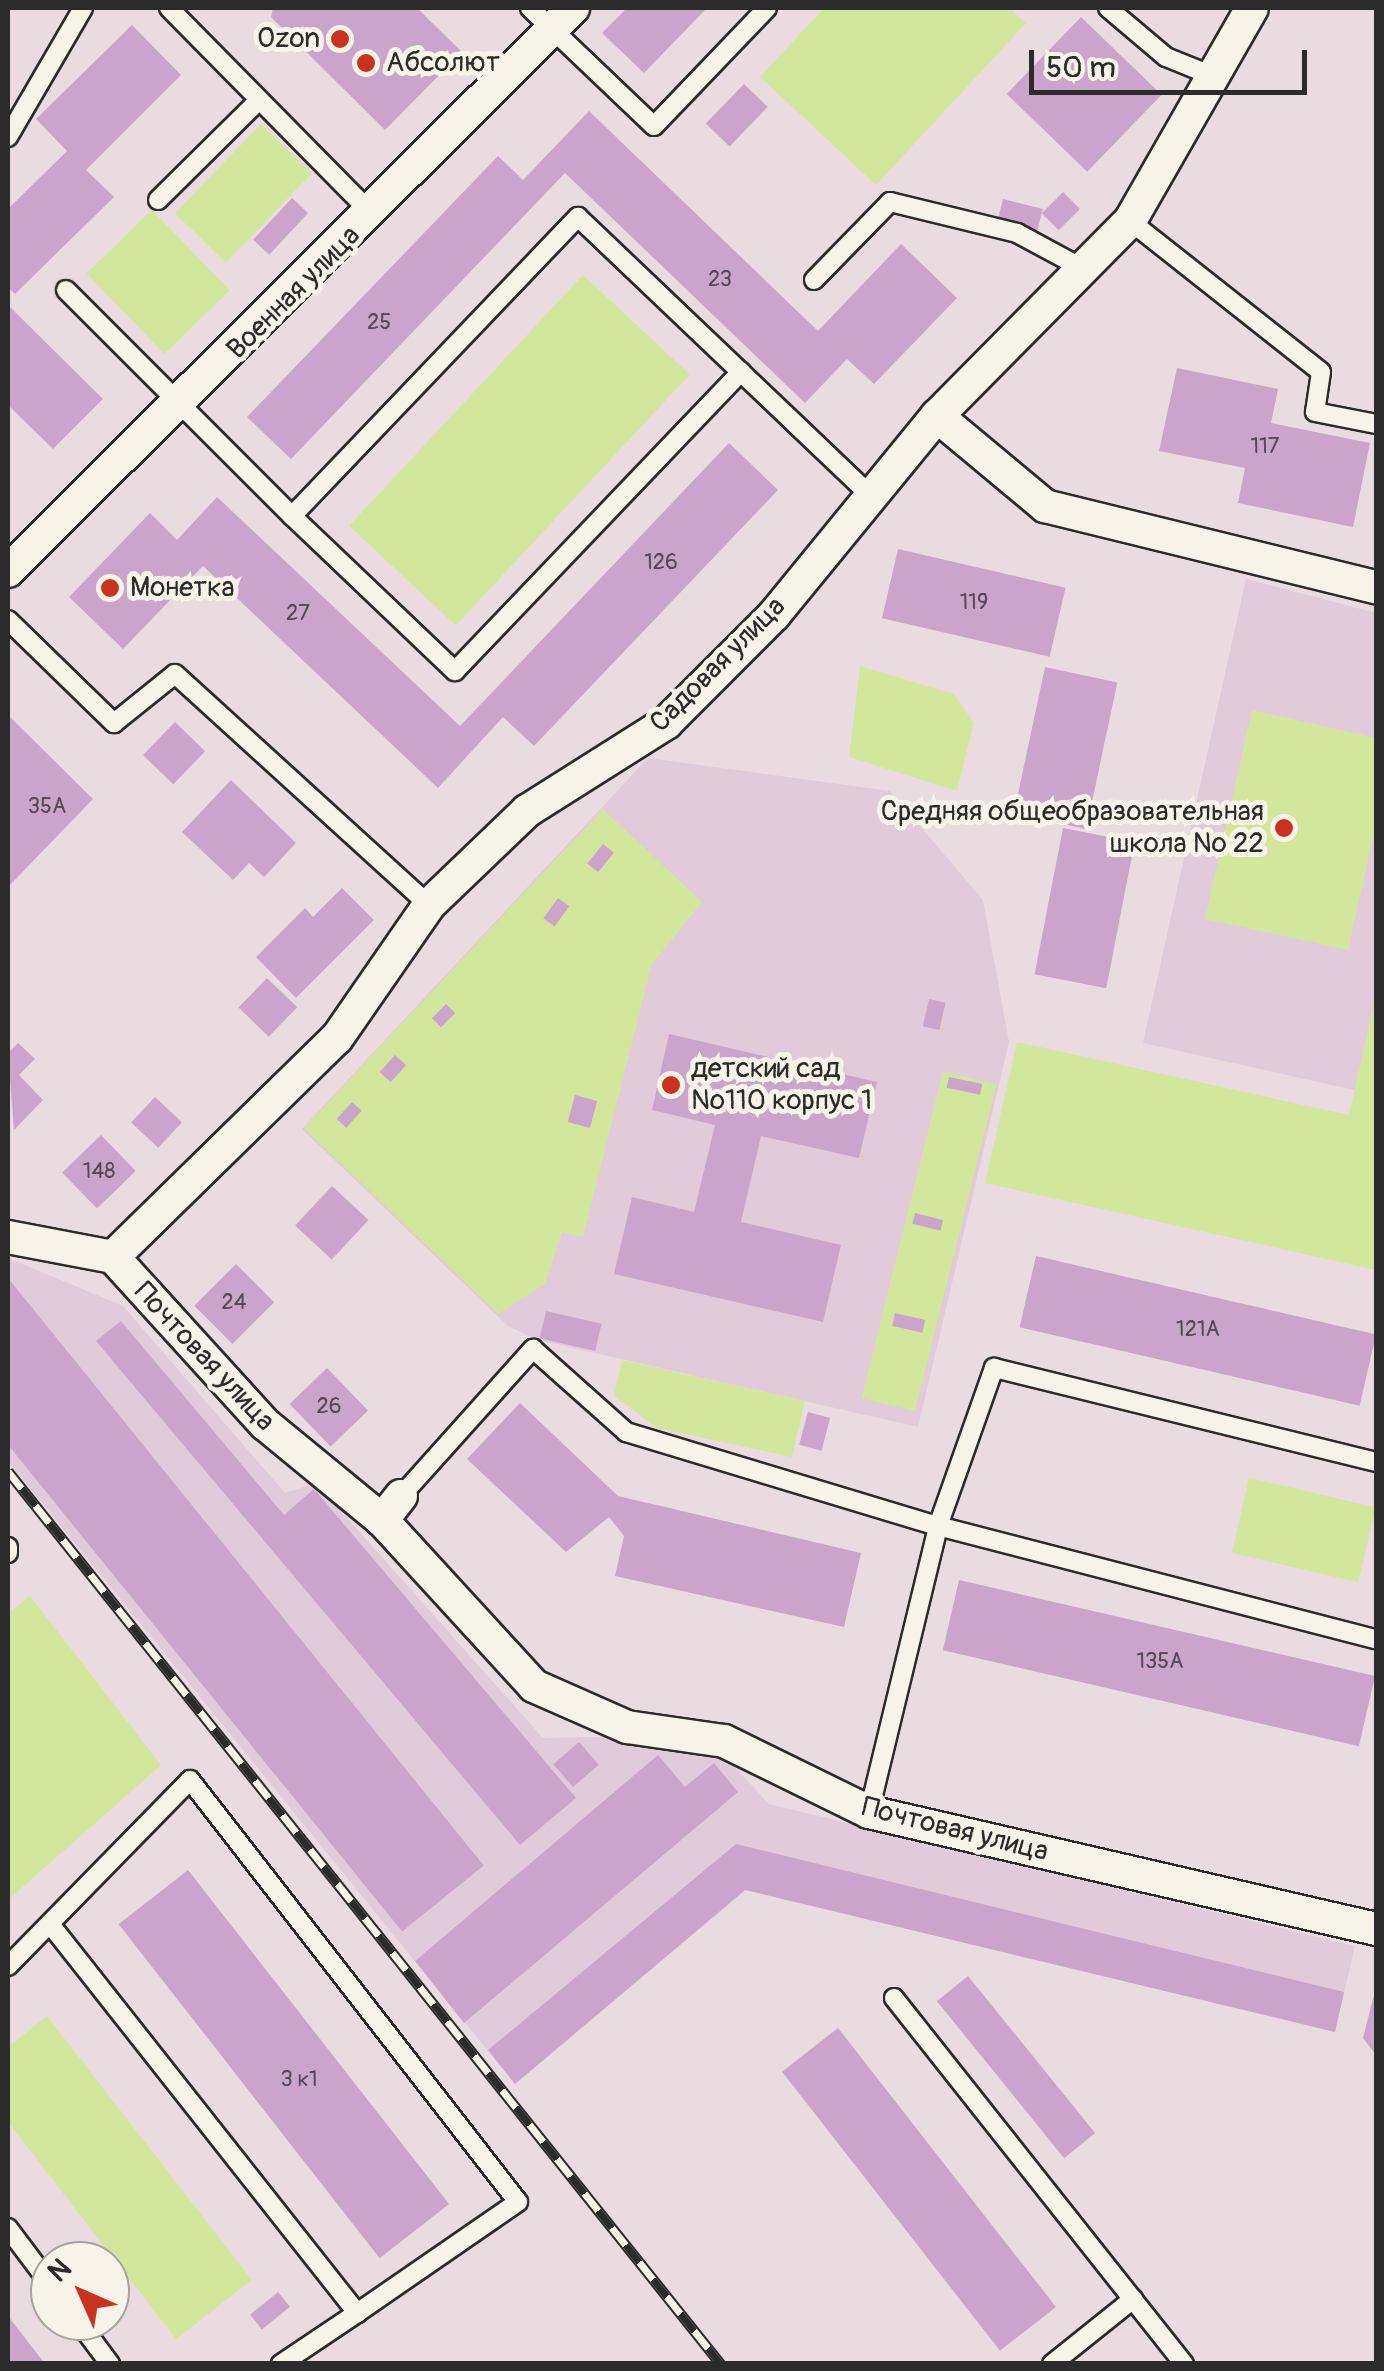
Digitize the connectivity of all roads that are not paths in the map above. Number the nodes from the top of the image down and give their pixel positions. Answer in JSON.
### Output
{"nodes":[{"id":1,"x":83,"y":8,"type":"edge"},
{"id":2,"x":168,"y":8,"type":"edge"},
{"id":3,"x":767,"y":8,"type":"edge"},
{"id":4,"x":1108,"y":8,"type":"edge"},
{"id":5,"x":1252,"y":8,"type":"edge"},
{"id":6,"x":552,"y":15,"type":"edge"},
{"id":7,"x":1213,"y":76,"type":"junction"},
{"id":8,"x":259,"y":100,"type":"junction"},
{"id":9,"x":8,"y":138,"type":"edge"},
{"id":10,"x":158,"y":200,"type":"dead end"},
{"id":11,"x":372,"y":215,"type":"junction"},
{"id":12,"x":1130,"y":221,"type":"junction"},
{"id":13,"x":1082,"y":268,"type":"junction"},
{"id":14,"x":814,"y":280,"type":"dead end"},
{"id":15,"x":66,"y":290,"type":"dead end"},
{"id":16,"x":741,"y":372,"type":"junction"},
{"id":17,"x":180,"y":405,"type":"junction"},
{"id":18,"x":936,"y":416,"type":"junction"},
{"id":19,"x":1376,"y":424,"type":"edge"},
{"id":20,"x":871,"y":496,"type":"junction"},
{"id":21,"x":292,"y":516,"type":"junction"},
{"id":22,"x":8,"y":571,"type":"edge"},
{"id":23,"x":1376,"y":586,"type":"edge"},
{"id":24,"x":8,"y":620,"type":"edge"},
{"id":25,"x":429,"y":905,"type":"junction"},
{"id":26,"x":8,"y":1236,"type":"edge"},
{"id":27,"x":113,"y":1257,"type":"junction"},
{"id":28,"x":1376,"y":1462,"type":"edge"},
{"id":29,"x":392,"y":1508,"type":"junction"},
{"id":30,"x":938,"y":1526,"type":"junction"},
{"id":31,"x":1376,"y":1639,"type":"edge"},
{"id":32,"x":869,"y":1812,"type":"junction"},
{"id":33,"x":50,"y":1924,"type":"junction"},
{"id":34,"x":1376,"y":1928,"type":"edge"},
{"id":35,"x":8,"y":1966,"type":"edge"},
{"id":36,"x":894,"y":1998,"type":"dead end"},
{"id":37,"x":8,"y":2228,"type":"edge"},
{"id":38,"x":30,"y":2257,"type":"edge"},
{"id":39,"x":1133,"y":2299,"type":"junction"},
{"id":40,"x":357,"y":2313,"type":"junction"},
{"id":41,"x":93,"y":2341,"type":"edge"},
{"id":42,"x":110,"y":2364,"type":"edge"},
{"id":43,"x":282,"y":2364,"type":"edge"},
{"id":44,"x":1052,"y":2364,"type":"edge"},
{"id":45,"x":1184,"y":2364,"type":"edge"}],
"edges":[{"from":1,"to":9,"type":"lane"},
{"from":2,"to":8,"type":"lane"},
{"from":3,"to":6,"type":"lane"},
{"from":4,"to":7,"type":"lane"},
{"from":5,"to":7,"type":"street","name":"Садовая улица"},
{"from":6,"to":11,"type":"street","name":"Военная улица"},
{"from":7,"to":12,"type":"street","name":"Садовая улица"},
{"from":8,"to":10,"type":"lane"},
{"from":8,"to":11,"type":"lane"},
{"from":11,"to":17,"type":"street","name":"Военная улица"},
{"from":12,"to":13,"type":"street","name":"Садовая улица"},
{"from":12,"to":19,"type":"lane"},
{"from":13,"to":14,"type":"lane"},
{"from":13,"to":18,"type":"street","name":"Садовая улица"},
{"from":15,"to":17,"type":"lane"},
{"from":16,"to":20,"type":"lane"},
{"from":16,"to":21,"type":"lane"},
{"from":16,"to":21,"type":"lane"},
{"from":17,"to":21,"type":"lane"},
{"from":17,"to":22,"type":"street","name":"Военная улица"},
{"from":18,"to":20,"type":"street","name":"Садовая улица"},
{"from":18,"to":23,"type":"street"},
{"from":20,"to":25,"type":"street","name":"Садовая улица"},
{"from":24,"to":25,"type":"lane"},
{"from":25,"to":27,"type":"street","name":"Садовая улица"},
{"from":26,"to":27,"type":"street","name":"Почтовая улица"},
{"from":27,"to":29,"type":"street","name":"Почтовая улица"},
{"from":28,"to":30,"type":"lane"},
{"from":29,"to":30,"type":"lane"},
{"from":29,"to":32,"type":"street","name":"Почтовая улица"},
{"from":30,"to":31,"type":"lane"},
{"from":30,"to":32,"type":"lane"},
{"from":32,"to":34,"type":"street","name":"Почтовая улица"},
{"from":33,"to":35,"type":"lane"},
{"from":33,"to":40,"type":"lane"},
{"from":33,"to":40,"type":"lane"},
{"from":36,"to":39,"type":"lane"},
{"from":37,"to":38,"type":"lane"},
{"from":39,"to":44,"type":"lane"},
{"from":39,"to":45,"type":"lane"},
{"from":40,"to":43,"type":"lane"},
{"from":41,"to":42,"type":"lane"}]}
